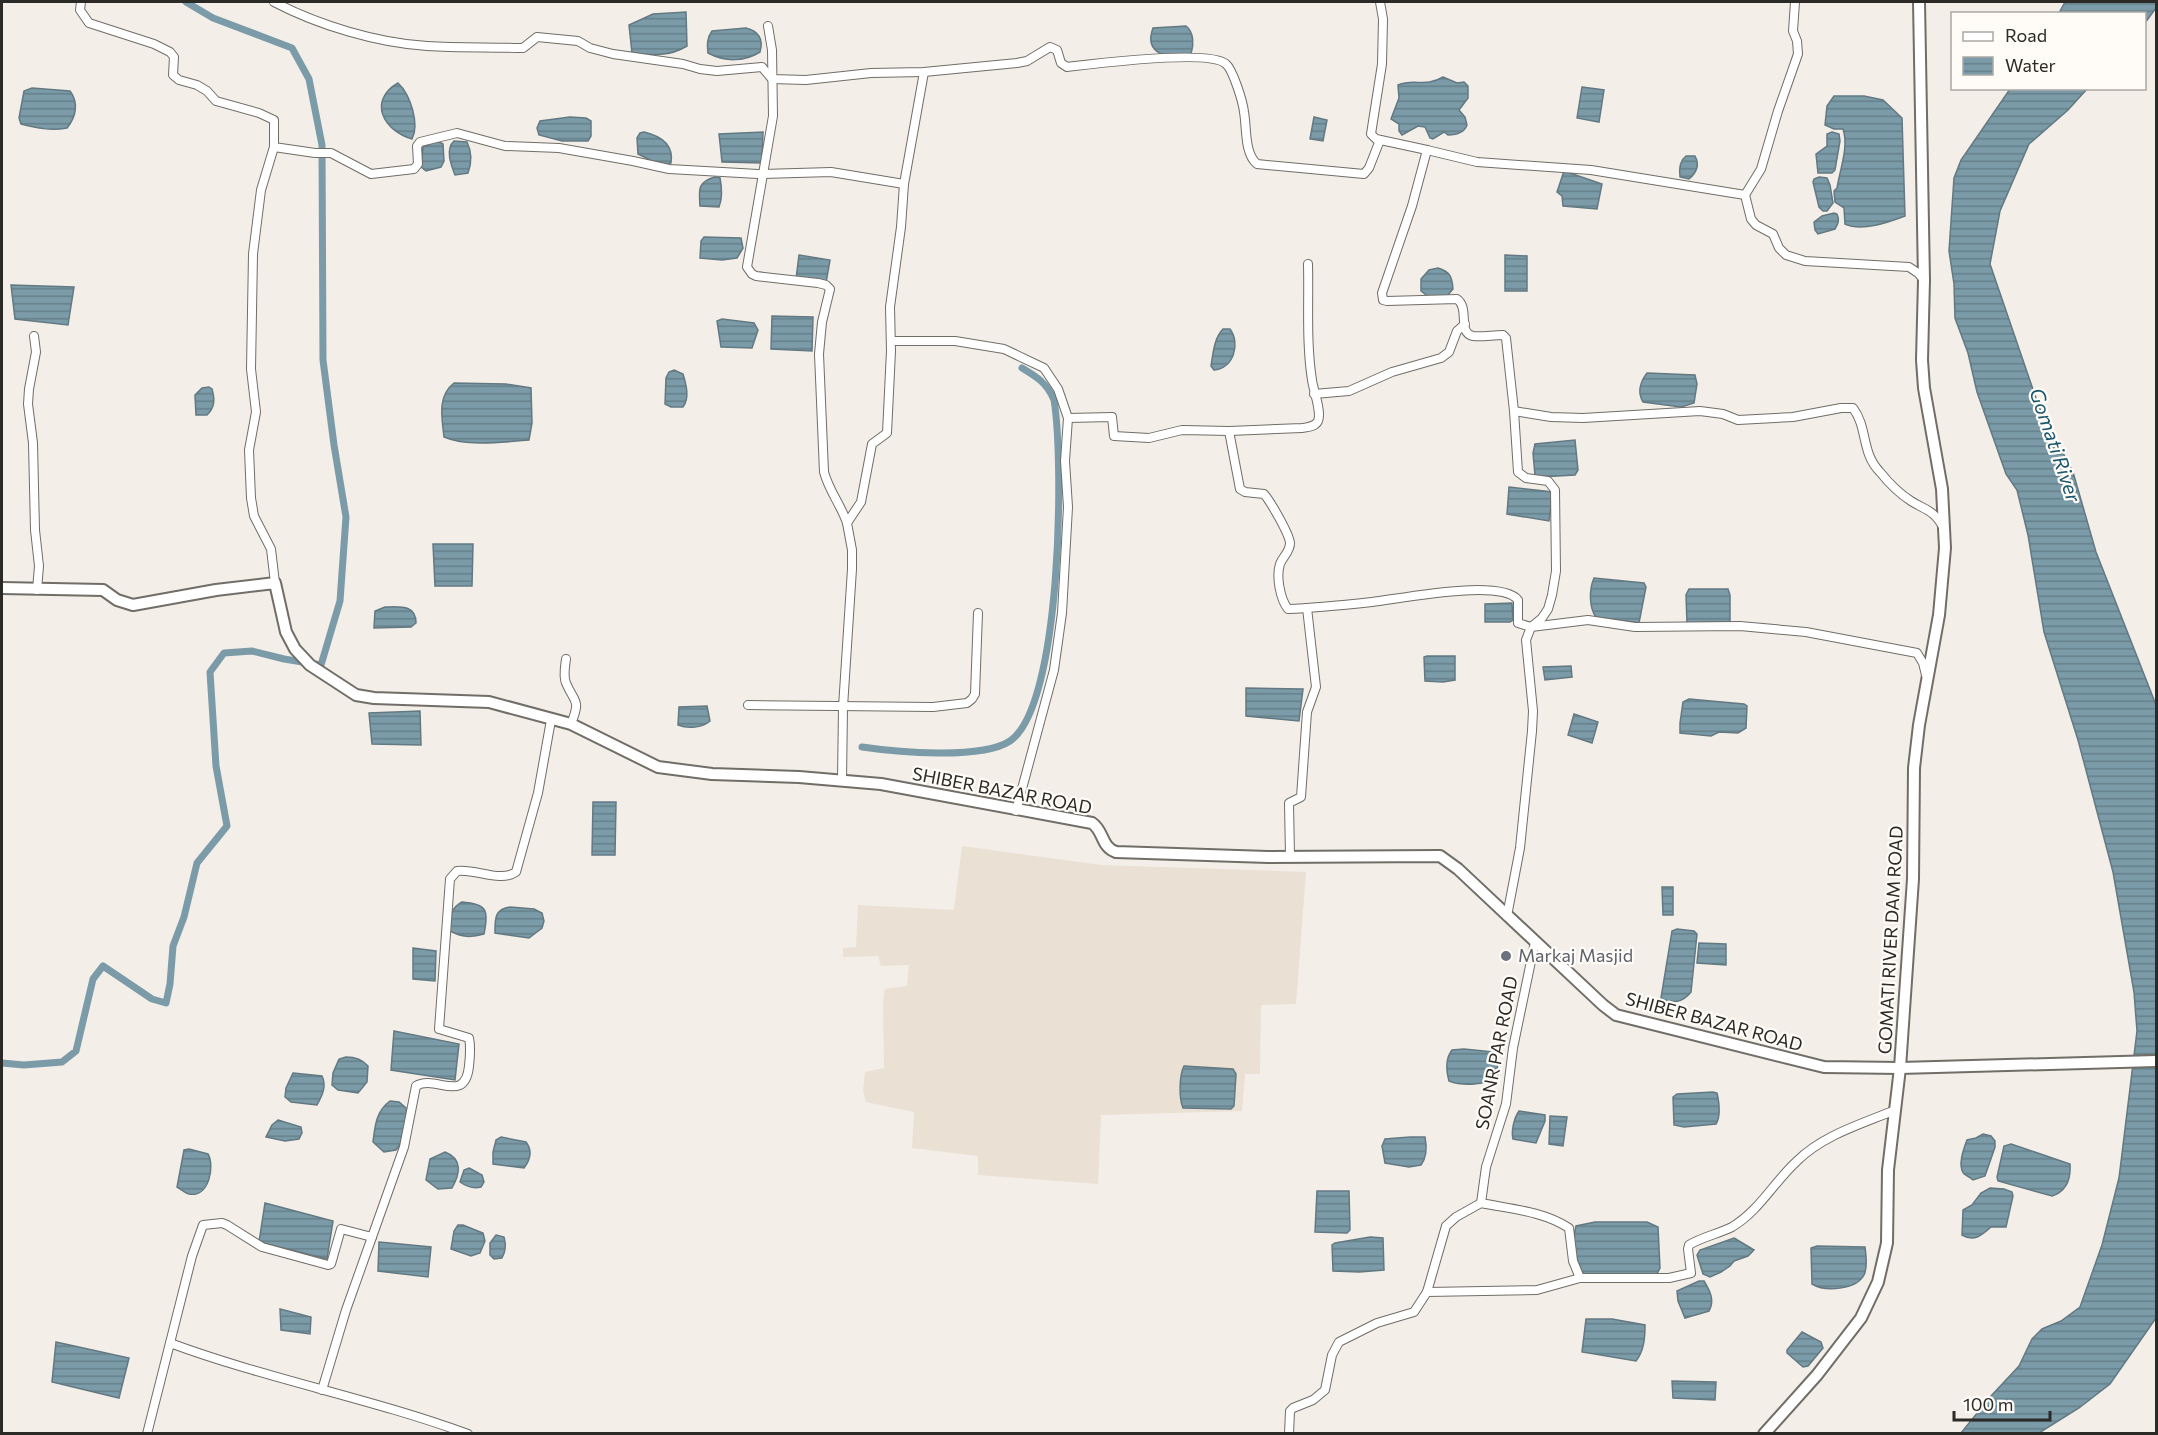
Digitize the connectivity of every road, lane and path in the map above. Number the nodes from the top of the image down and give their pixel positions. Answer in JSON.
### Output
{"nodes":[{"id":1,"x":81,"y":2,"type":"edge"},
{"id":2,"x":274,"y":2,"type":"edge"},
{"id":3,"x":1380,"y":2,"type":"edge"},
{"id":4,"x":1795,"y":2,"type":"edge"},
{"id":5,"x":1919,"y":2,"type":"edge"},
{"id":6,"x":284,"y":4,"type":"edge"},
{"id":7,"x":768,"y":26,"type":"dead end"},
{"id":8,"x":924,"y":72,"type":"junction"},
{"id":9,"x":772,"y":79,"type":"junction"},
{"id":10,"x":1380,"y":140,"type":"junction"},
{"id":11,"x":274,"y":147,"type":"junction"},
{"id":12,"x":1427,"y":150,"type":"junction"},
{"id":13,"x":763,"y":174,"type":"junction"},
{"id":14,"x":904,"y":184,"type":"junction"},
{"id":15,"x":1745,"y":195,"type":"junction"},
{"id":16,"x":1308,"y":264,"type":"dead end"},
{"id":17,"x":1924,"y":280,"type":"junction"},
{"id":18,"x":1465,"y":324,"type":"junction"},
{"id":19,"x":34,"y":336,"type":"dead end"},
{"id":20,"x":891,"y":341,"type":"junction"},
{"id":21,"x":1314,"y":394,"type":"junction"},
{"id":22,"x":1514,"y":411,"type":"junction"},
{"id":23,"x":1068,"y":418,"type":"junction"},
{"id":24,"x":1229,"y":431,"type":"junction"},
{"id":25,"x":847,"y":523,"type":"junction"},
{"id":26,"x":1945,"y":531,"type":"junction"},
{"id":27,"x":275,"y":582,"type":"junction"},
{"id":28,"x":2,"y":588,"type":"edge"},
{"id":29,"x":37,"y":590,"type":"junction"},
{"id":30,"x":1307,"y":608,"type":"junction"},
{"id":31,"x":978,"y":613,"type":"dead end"},
{"id":32,"x":1531,"y":627,"type":"junction"},
{"id":33,"x":566,"y":659,"type":"dead end"},
{"id":34,"x":1928,"y":682,"type":"junction"},
{"id":35,"x":748,"y":705,"type":"dead end"},
{"id":36,"x":843,"y":707,"type":"junction"},
{"id":37,"x":551,"y":720,"type":"junction"},
{"id":38,"x":571,"y":724,"type":"junction"},
{"id":39,"x":842,"y":781,"type":"junction"},
{"id":40,"x":1016,"y":811,"type":"junction"},
{"id":41,"x":1290,"y":856,"type":"junction"},
{"id":42,"x":1507,"y":916,"type":"junction"},
{"id":43,"x":1535,"y":942,"type":"junction"},
{"id":44,"x":2157,"y":1061,"type":"edge"},
{"id":45,"x":1900,"y":1068,"type":"junction"},
{"id":46,"x":1895,"y":1110,"type":"junction"},
{"id":47,"x":1480,"y":1203,"type":"junction"},
{"id":48,"x":372,"y":1237,"type":"junction"},
{"id":49,"x":1580,"y":1278,"type":"junction"},
{"id":50,"x":1427,"y":1292,"type":"junction"},
{"id":51,"x":170,"y":1343,"type":"junction"},
{"id":52,"x":322,"y":1390,"type":"junction"},
{"id":53,"x":147,"y":1434,"type":"edge"},
{"id":54,"x":468,"y":1434,"type":"edge"},
{"id":55,"x":1289,"y":1434,"type":"edge"},
{"id":56,"x":1764,"y":1434,"type":"edge"}],
"edges":[{"from":1,"to":11,"type":"street"},
{"from":2,"to":6,"type":"street"},
{"from":3,"to":10,"type":"street"},
{"from":4,"to":15,"type":"street"},
{"from":5,"to":17,"type":"street","name":"GOMATI RIVER DAM ROAD"},
{"from":6,"to":9,"type":"street"},
{"from":7,"to":9,"type":"street"},
{"from":8,"to":9,"type":"street"},
{"from":8,"to":10,"type":"street"},
{"from":8,"to":14,"type":"street"},
{"from":9,"to":13,"type":"street"},
{"from":10,"to":12,"type":"street"},
{"from":11,"to":13,"type":"street"},
{"from":11,"to":27,"type":"street"},
{"from":12,"to":15,"type":"street"},
{"from":12,"to":18,"type":"street"},
{"from":13,"to":14,"type":"street"},
{"from":13,"to":25,"type":"street"},
{"from":14,"to":20,"type":"street"},
{"from":15,"to":17,"type":"street"},
{"from":16,"to":21,"type":"street"},
{"from":17,"to":26,"type":"street","name":"GOMATI RIVER DAM ROAD"},
{"from":18,"to":21,"type":"street"},
{"from":18,"to":22,"type":"street"},
{"from":19,"to":29,"type":"street"},
{"from":20,"to":23,"type":"street"},
{"from":20,"to":25,"type":"street"},
{"from":21,"to":24,"type":"street"},
{"from":22,"to":26,"type":"street"},
{"from":22,"to":32,"type":"street"},
{"from":23,"to":24,"type":"street"},
{"from":23,"to":40,"type":"street"},
{"from":24,"to":30,"type":"street"},
{"from":25,"to":36,"type":"street"},
{"from":26,"to":34,"type":"street","name":"GOMATI RIVER DAM ROAD"},
{"from":27,"to":29,"type":"street"},
{"from":27,"to":37,"type":"street","name":"SHIBER BAZAR ROAD"},
{"from":28,"to":29,"type":"street"},
{"from":30,"to":32,"type":"street"},
{"from":30,"to":41,"type":"street"},
{"from":31,"to":36,"type":"street"},
{"from":32,"to":34,"type":"street"},
{"from":32,"to":42,"type":"street"},
{"from":33,"to":38,"type":"street"},
{"from":34,"to":45,"type":"street","name":"GOMATI RIVER DAM ROAD"},
{"from":35,"to":36,"type":"street"},
{"from":36,"to":39,"type":"street"},
{"from":37,"to":38,"type":"street","name":"SHIBER BAZAR ROAD"},
{"from":37,"to":48,"type":"street"},
{"from":38,"to":39,"type":"street","name":"SHIBER BAZAR ROAD"},
{"from":39,"to":40,"type":"street","name":"SHIBER BAZAR ROAD"},
{"from":40,"to":41,"type":"street","name":"SHIBER BAZAR ROAD"},
{"from":41,"to":42,"type":"street","name":"SHIBER BAZAR ROAD"},
{"from":42,"to":43,"type":"street","name":"SHIBER BAZAR ROAD"},
{"from":43,"to":45,"type":"street","name":"SHIBER BAZAR ROAD"},
{"from":43,"to":47,"type":"street","name":"SOANR PAR ROAD"},
{"from":44,"to":45,"type":"street","name":"SHIBER BAZAR ROAD"},
{"from":45,"to":46,"type":"street","name":"GOMATI RIVER DAM ROAD"},
{"from":46,"to":49,"type":"street"},
{"from":46,"to":56,"type":"street","name":"GOMATI RIVER DAM ROAD"},
{"from":47,"to":49,"type":"street"},
{"from":47,"to":50,"type":"street"},
{"from":48,"to":51,"type":"street"},
{"from":48,"to":52,"type":"street"},
{"from":49,"to":50,"type":"street"},
{"from":50,"to":55,"type":"street"},
{"from":51,"to":52,"type":"street"},
{"from":51,"to":53,"type":"street"},
{"from":52,"to":54,"type":"street"}]}
